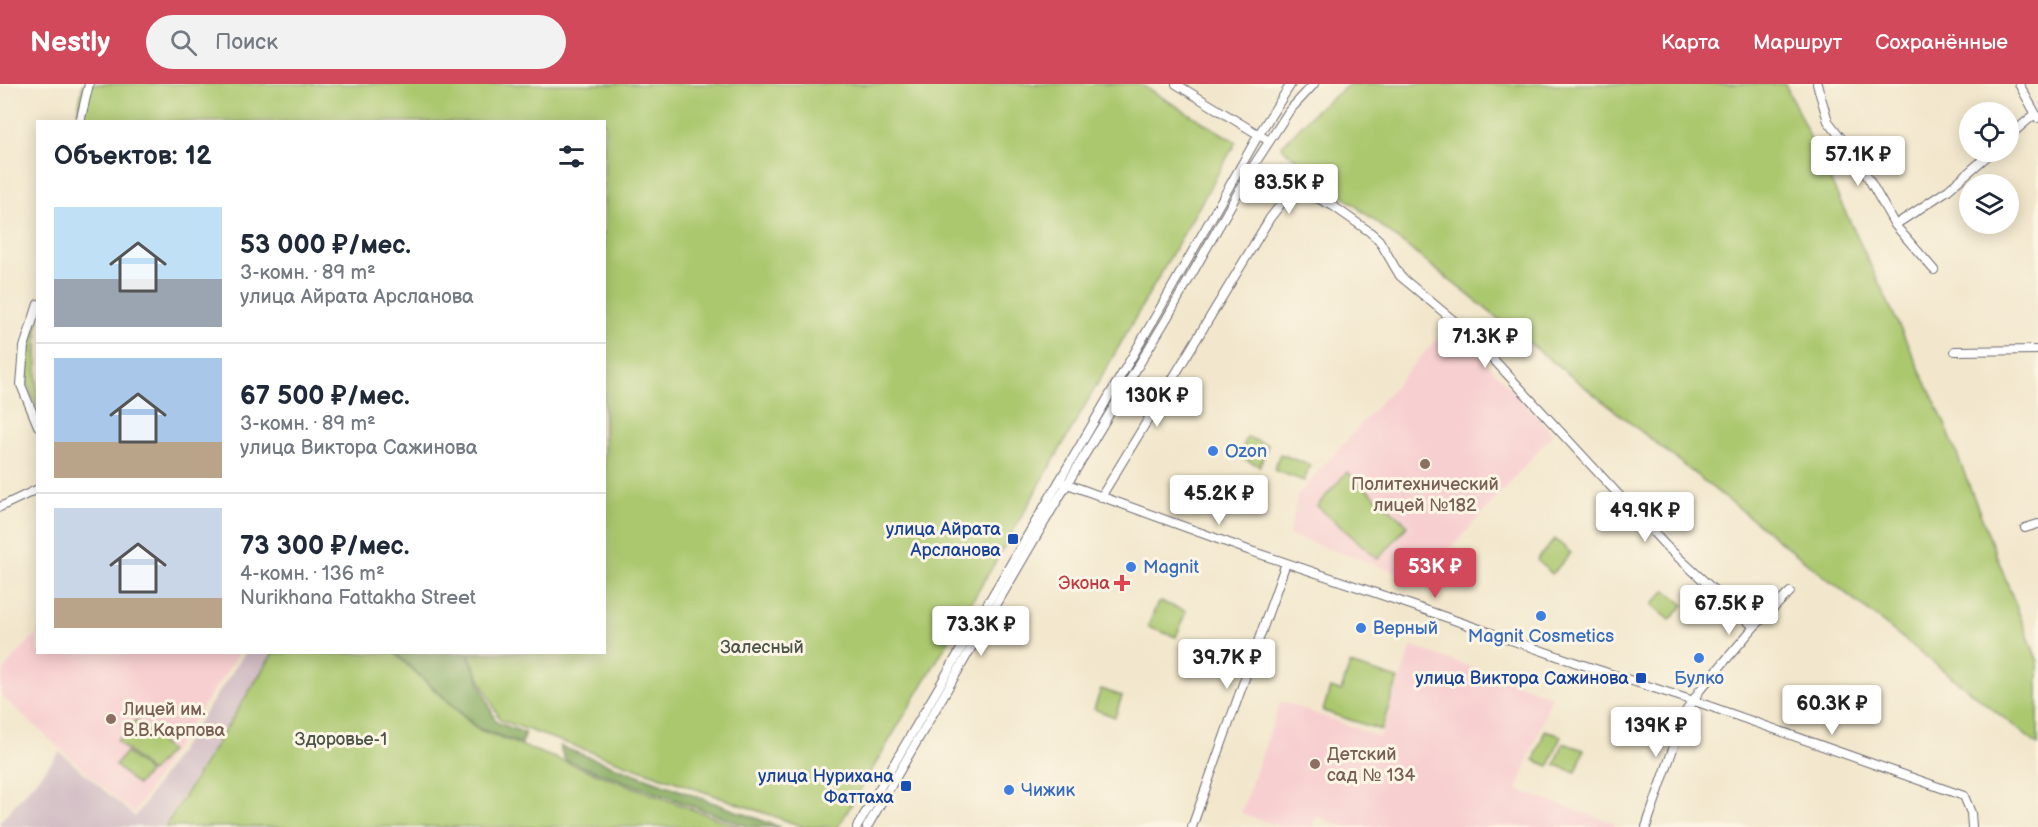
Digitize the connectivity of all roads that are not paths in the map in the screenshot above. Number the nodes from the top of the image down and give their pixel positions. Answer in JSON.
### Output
{"nodes":[{"id":1,"x":89,"y":84,"type":"edge"},
{"id":2,"x":1176,"y":84,"type":"edge"},
{"id":3,"x":1291,"y":84,"type":"edge"},
{"id":4,"x":1314,"y":84,"type":"edge"},
{"id":5,"x":1817,"y":84,"type":"edge"},
{"id":6,"x":2019,"y":84,"type":"edge"},
{"id":7,"x":2037,"y":116,"type":"edge"},
{"id":8,"x":80,"y":120,"type":"edge"},
{"id":9,"x":2019,"y":129,"type":"edge"},
{"id":10,"x":1259,"y":134,"type":"junction"},
{"id":11,"x":1269,"y":141,"type":"junction"},
{"id":12,"x":1980,"y":162,"type":"edge"},
{"id":13,"x":1895,"y":225,"type":"junction"},
{"id":14,"x":1934,"y":270,"type":"dead end"},
{"id":15,"x":36,"y":310,"type":"edge"},
{"id":16,"x":2038,"y":350,"type":"edge"},
{"id":17,"x":1955,"y":351,"type":"dead end"},
{"id":18,"x":36,"y":421,"type":"edge"},
{"id":19,"x":1063,"y":482,"type":"junction"},
{"id":20,"x":36,"y":490,"type":"edge"},
{"id":21,"x":1101,"y":497,"type":"junction"},
{"id":22,"x":0,"y":507,"type":"edge"},
{"id":23,"x":2038,"y":524,"type":"edge"},
{"id":24,"x":2025,"y":528,"type":"dead end"},
{"id":25,"x":1286,"y":563,"type":"junction"},
{"id":26,"x":1790,"y":592,"type":"dead end"},
{"id":27,"x":1754,"y":627,"type":"junction"},
{"id":28,"x":1692,"y":701,"type":"junction"},
{"id":29,"x":856,"y":827,"type":"edge"},
{"id":30,"x":867,"y":827,"type":"edge"},
{"id":31,"x":1192,"y":827,"type":"edge"},
{"id":32,"x":1646,"y":827,"type":"edge"},
{"id":33,"x":1972,"y":827,"type":"edge"}],
"edges":[{"from":1,"to":8,"type":"street"},
{"from":2,"to":10,"type":"street"},
{"from":3,"to":10,"type":"street"},
{"from":4,"to":11,"type":"street"},
{"from":5,"to":13,"type":"street"},
{"from":6,"to":7,"type":"street"},
{"from":7,"to":9,"type":"street"},
{"from":10,"to":11,"type":"street"},
{"from":10,"to":19,"type":"street"},
{"from":11,"to":19,"type":"street"},
{"from":12,"to":13,"type":"street"},
{"from":13,"to":14,"type":"street"},
{"from":15,"to":18,"type":"street"},
{"from":16,"to":17,"type":"street"},
{"from":19,"to":21,"type":"street"},
{"from":19,"to":29,"type":"street"},
{"from":19,"to":30,"type":"street"},
{"from":20,"to":22,"type":"street"},
{"from":21,"to":25,"type":"street"},
{"from":21,"to":27,"type":"street"},
{"from":23,"to":24,"type":"street"},
{"from":25,"to":28,"type":"street"},
{"from":25,"to":31,"type":"street"},
{"from":26,"to":27,"type":"street"},
{"from":27,"to":28,"type":"street"},
{"from":28,"to":32,"type":"street"},
{"from":28,"to":33,"type":"street"}]}
